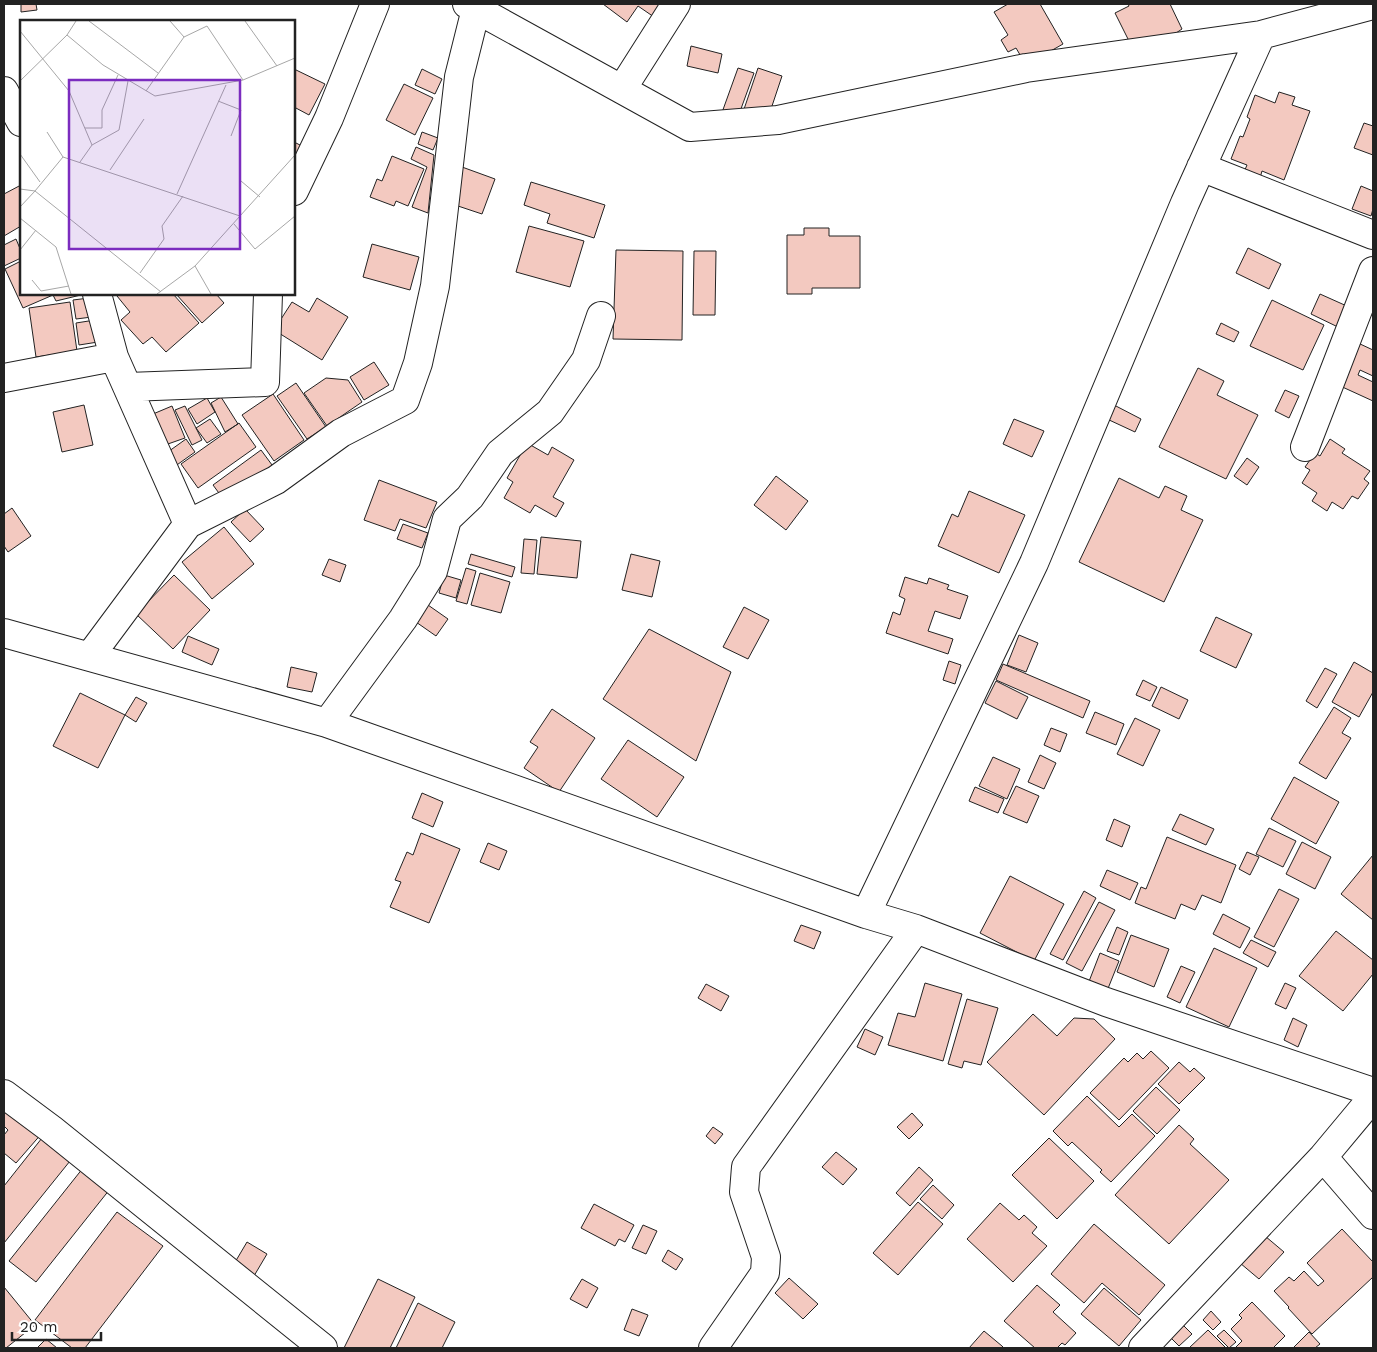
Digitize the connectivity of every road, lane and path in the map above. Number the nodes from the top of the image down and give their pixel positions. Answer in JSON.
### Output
{"nodes":[{"id":1,"x":375,"y":4,"type":"edge"},
{"id":2,"x":676,"y":4,"type":"edge"},
{"id":3,"x":1373,"y":5,"type":"edge"},
{"id":4,"x":471,"y":7,"type":"edge"},
{"id":5,"x":1261,"y":35,"type":"junction"},
{"id":6,"x":622,"y":89,"type":"junction"},
{"id":7,"x":4,"y":91,"type":"edge"},
{"id":8,"x":20,"y":120,"type":"edge"},
{"id":9,"x":1201,"y":167,"type":"junction"},
{"id":10,"x":295,"y":189,"type":"edge"},
{"id":11,"x":1373,"y":235,"type":"edge"},
{"id":12,"x":1373,"y":271,"type":"edge"},
{"id":13,"x":97,"y":295,"type":"edge"},
{"id":14,"x":268,"y":295,"type":"edge"},
{"id":15,"x":601,"y":316,"type":"dead end"},
{"id":16,"x":114,"y":357,"type":"junction"},
{"id":17,"x":4,"y":378,"type":"edge"},
{"id":18,"x":128,"y":388,"type":"junction"},
{"id":19,"x":1304,"y":447,"type":"dead end"},
{"id":20,"x":188,"y":524,"type":"junction"},
{"id":21,"x":4,"y":632,"type":"edge"},
{"id":22,"x":90,"y":656,"type":"junction"},
{"id":23,"x":328,"y":722,"type":"junction"},
{"id":24,"x":866,"y":914,"type":"junction"},
{"id":25,"x":916,"y":929,"type":"junction"},
{"id":26,"x":1373,"y":1092,"type":"edge"},
{"id":27,"x":4,"y":1094,"type":"edge"},
{"id":28,"x":1373,"y":1097,"type":"edge"},
{"id":29,"x":1323,"y":1157,"type":"junction"},
{"id":30,"x":1373,"y":1215,"type":"edge"},
{"id":31,"x":322,"y":1348,"type":"edge"},
{"id":32,"x":712,"y":1348,"type":"edge"},
{"id":33,"x":1143,"y":1348,"type":"edge"}],
"edges":[{"from":1,"to":10,"type":"street"},
{"from":2,"to":6,"type":"street"},
{"from":3,"to":5,"type":"street"},
{"from":4,"to":6,"type":"street"},
{"from":4,"to":20,"type":"street"},
{"from":5,"to":6,"type":"street"},
{"from":5,"to":9,"type":"street"},
{"from":7,"to":8,"type":"street"},
{"from":9,"to":11,"type":"street"},
{"from":9,"to":24,"type":"street"},
{"from":12,"to":19,"type":"street"},
{"from":13,"to":16,"type":"street"},
{"from":14,"to":18,"type":"street"},
{"from":15,"to":23,"type":"street"},
{"from":16,"to":17,"type":"street"},
{"from":16,"to":18,"type":"street"},
{"from":18,"to":20,"type":"street"},
{"from":20,"to":22,"type":"street"},
{"from":21,"to":22,"type":"street"},
{"from":22,"to":23,"type":"street"},
{"from":23,"to":24,"type":"street"},
{"from":24,"to":25,"type":"street"},
{"from":25,"to":26,"type":"street"},
{"from":25,"to":32,"type":"street"},
{"from":27,"to":31,"type":"street"},
{"from":28,"to":29,"type":"street"},
{"from":29,"to":30,"type":"street"},
{"from":29,"to":33,"type":"street"}]}
